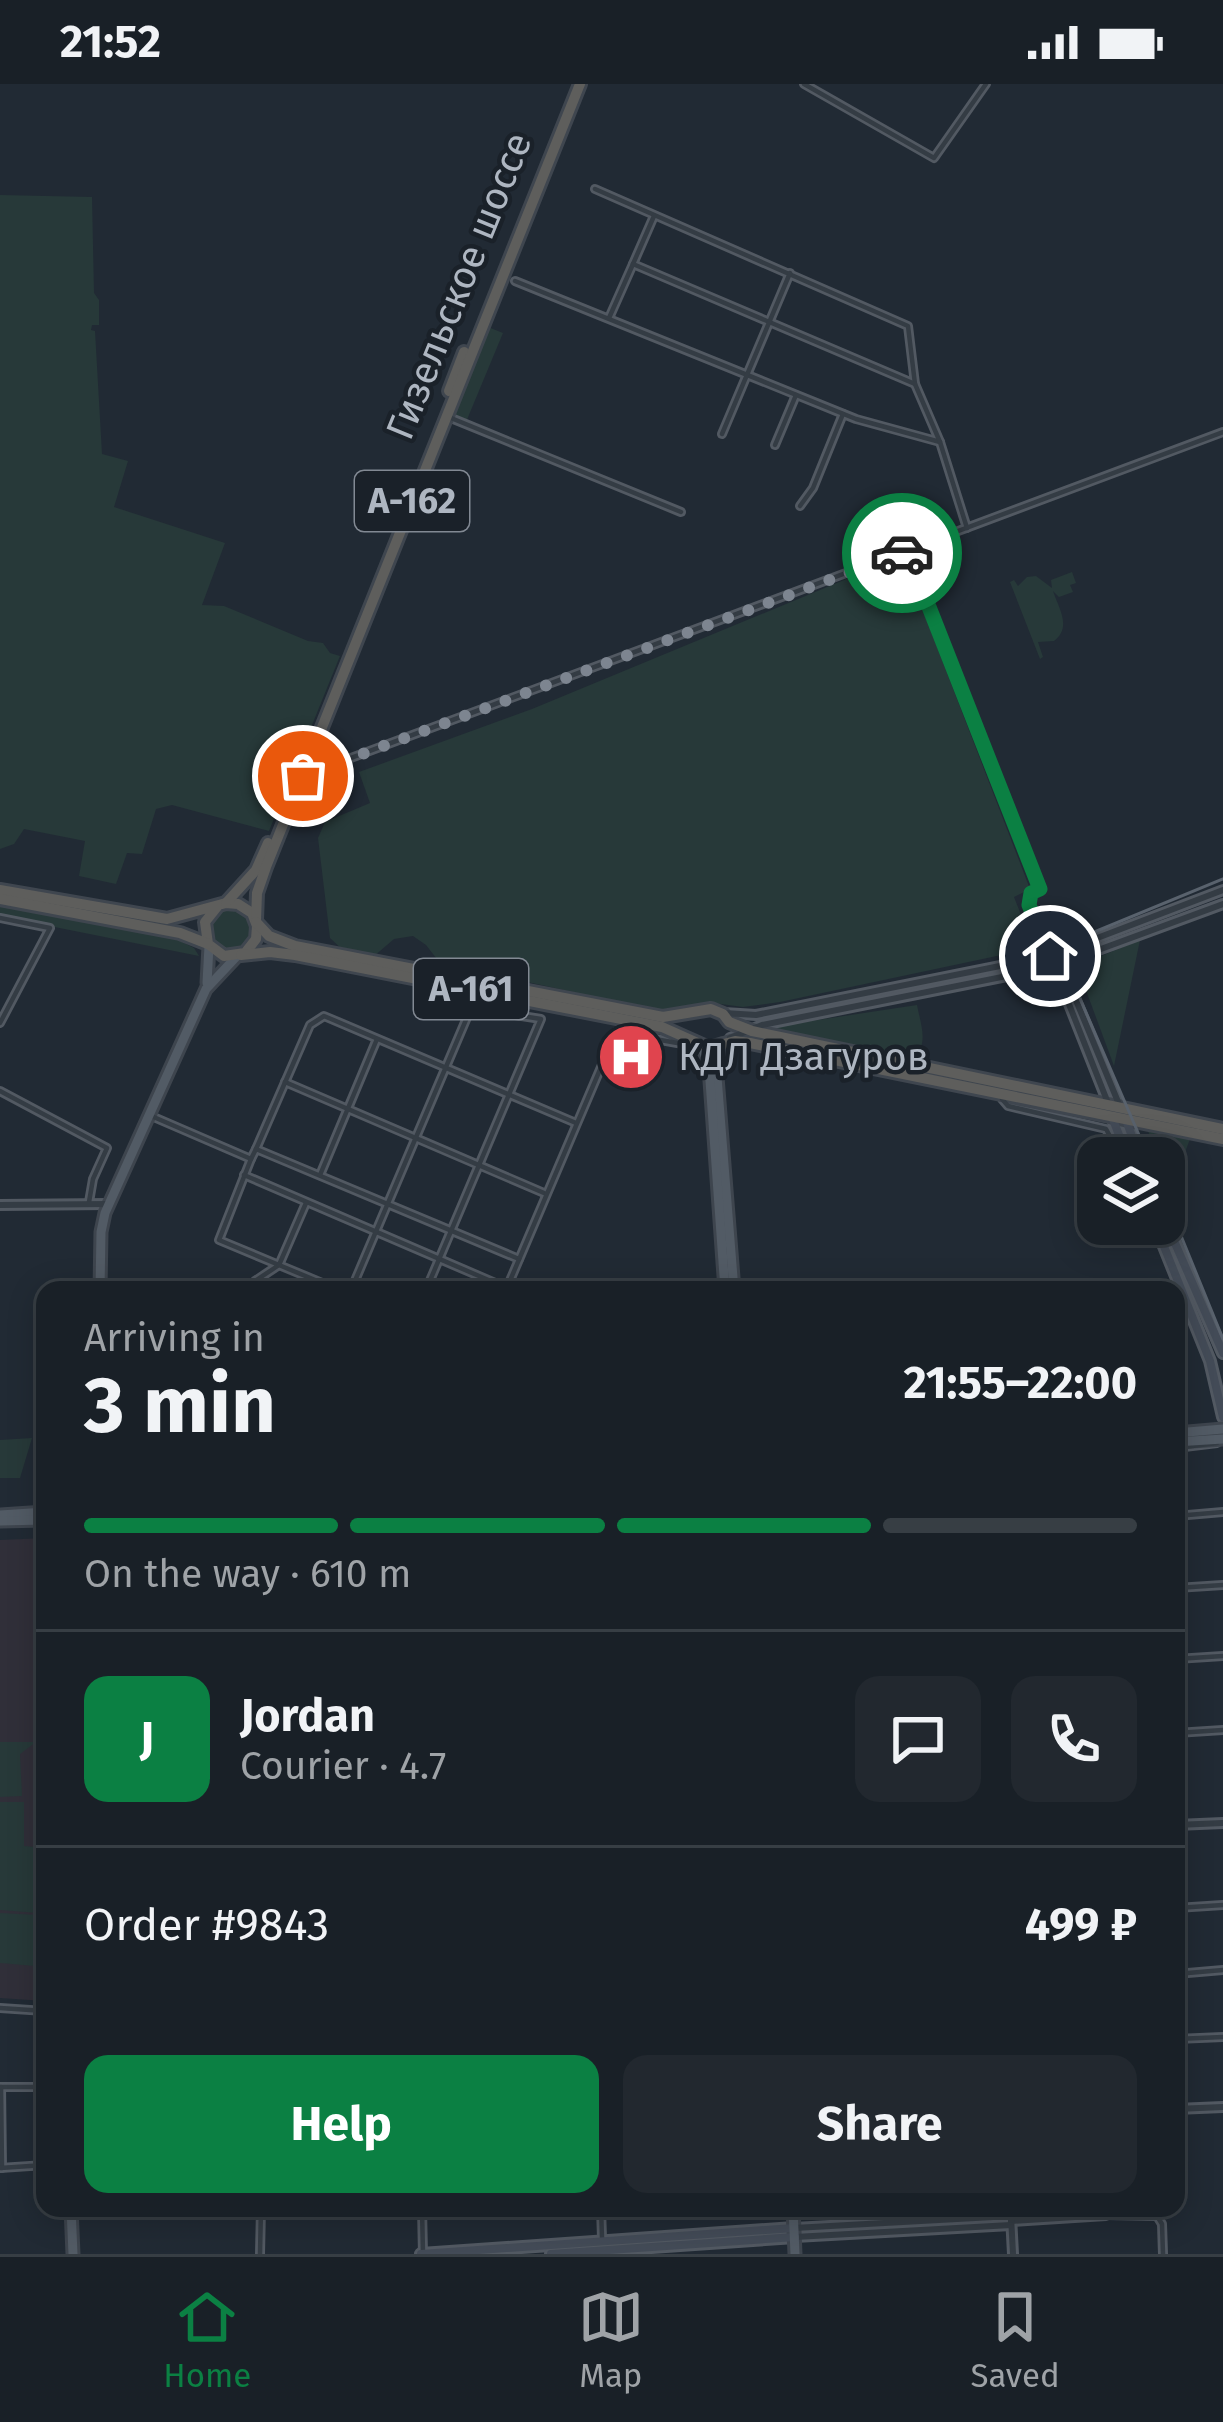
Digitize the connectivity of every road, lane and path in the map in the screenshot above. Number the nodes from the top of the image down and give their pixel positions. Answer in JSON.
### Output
{"nodes":[{"id":1,"x":577,"y":84,"type":"edge"},
{"id":2,"x":804,"y":84,"type":"edge"},
{"id":3,"x":986,"y":84,"type":"edge"},
{"id":4,"x":595,"y":189,"type":"dead end"},
{"id":5,"x":655,"y":216,"type":"junction"},
{"id":6,"x":633,"y":264,"type":"junction"},
{"id":7,"x":790,"y":273,"type":"junction"},
{"id":8,"x":515,"y":281,"type":"dead end"},
{"id":9,"x":609,"y":318,"type":"junction"},
{"id":10,"x":768,"y":321,"type":"junction"},
{"id":11,"x":747,"y":375,"type":"junction"},
{"id":12,"x":915,"y":384,"type":"junction"},
{"id":13,"x":796,"y":395,"type":"junction"},
{"id":14,"x":844,"y":414,"type":"junction"},
{"id":15,"x":446,"y":416,"type":"junction"},
{"id":16,"x":1223,"y":432,"type":"edge"},
{"id":17,"x":722,"y":434,"type":"dead end"},
{"id":18,"x":940,"y":442,"type":"junction"},
{"id":19,"x":775,"y":445,"type":"dead end"},
{"id":20,"x":800,"y":506,"type":"dead end"},
{"id":21,"x":681,"y":512,"type":"dead end"},
{"id":22,"x":967,"y":528,"type":"junction"},
{"id":23,"x":907,"y":551,"type":"junction"},
{"id":24,"x":363,"y":618,"type":"junction"},
{"id":25,"x":303,"y":776,"type":"junction"},
{"id":26,"x":0,"y":890,"type":"edge"},
{"id":27,"x":1223,"y":890,"type":"edge"},
{"id":28,"x":0,"y":899,"type":"edge"},
{"id":29,"x":1223,"y":904,"type":"edge"},
{"id":30,"x":222,"y":905,"type":"junction"},
{"id":31,"x":0,"y":918,"type":"edge"},
{"id":32,"x":256,"y":921,"type":"junction"},
{"id":33,"x":208,"y":945,"type":"junction"},
{"id":34,"x":239,"y":955,"type":"junction"},
{"id":35,"x":1050,"y":956,"type":"junction"},
{"id":36,"x":1057,"y":965,"type":"junction"},
{"id":37,"x":206,"y":989,"type":"junction"},
{"id":38,"x":701,"y":1012,"type":"junction"},
{"id":39,"x":725,"y":1017,"type":"junction"},
{"id":40,"x":0,"y":1023,"type":"edge"},
{"id":41,"x":747,"y":1029,"type":"junction"},
{"id":42,"x":377,"y":1039,"type":"junction"},
{"id":43,"x":724,"y":1042,"type":"junction"},
{"id":44,"x":700,"y":1045,"type":"junction"},
{"id":45,"x":444,"y":1067,"type":"junction"},
{"id":46,"x":284,"y":1082,"type":"junction"},
{"id":47,"x":0,"y":1091,"type":"edge"},
{"id":48,"x":1000,"y":1093,"type":"junction"},
{"id":49,"x":508,"y":1094,"type":"junction"},
{"id":50,"x":347,"y":1109,"type":"junction"},
{"id":51,"x":1117,"y":1112,"type":"junction"},
{"id":52,"x":149,"y":1115,"type":"junction"},
{"id":53,"x":576,"y":1123,"type":"junction"},
{"id":54,"x":1223,"y":1129,"type":"edge"},
{"id":55,"x":1112,"y":1137,"type":"edge"},
{"id":56,"x":1119,"y":1137,"type":"edge"},
{"id":57,"x":1130,"y":1137,"type":"edge"},
{"id":58,"x":414,"y":1138,"type":"junction"},
{"id":59,"x":1223,"y":1139,"type":"edge"},
{"id":60,"x":256,"y":1148,"type":"junction"},
{"id":61,"x":251,"y":1159,"type":"junction"},
{"id":62,"x":478,"y":1165,"type":"junction"},
{"id":63,"x":244,"y":1175,"type":"junction"},
{"id":64,"x":320,"y":1175,"type":"junction"},
{"id":65,"x":546,"y":1194,"type":"junction"},
{"id":66,"x":89,"y":1202,"type":"junction"},
{"id":67,"x":306,"y":1203,"type":"junction"},
{"id":68,"x":386,"y":1203,"type":"junction"},
{"id":69,"x":109,"y":1204,"type":"junction"},
{"id":70,"x":0,"y":1205,"type":"edge"},
{"id":71,"x":374,"y":1231,"type":"junction"},
{"id":72,"x":451,"y":1231,"type":"junction"},
{"id":73,"x":1163,"y":1245,"type":"edge"},
{"id":74,"x":1176,"y":1245,"type":"edge"},
{"id":75,"x":439,"y":1258,"type":"junction"},
{"id":76,"x":519,"y":1259,"type":"junction"},
{"id":77,"x":279,"y":1265,"type":"junction"},
{"id":78,"x":100,"y":1281,"type":"edge"},
{"id":79,"x":255,"y":1281,"type":"edge"},
{"id":80,"x":317,"y":1281,"type":"edge"},
{"id":81,"x":355,"y":1281,"type":"edge"},
{"id":82,"x":430,"y":1281,"type":"edge"},
{"id":83,"x":489,"y":1281,"type":"edge"},
{"id":84,"x":510,"y":1281,"type":"edge"},
{"id":85,"x":723,"y":1281,"type":"edge"},
{"id":86,"x":733,"y":1281,"type":"edge"},
{"id":87,"x":1178,"y":1281,"type":"edge"},
{"id":88,"x":1185,"y":1299,"type":"edge"},
{"id":89,"x":1223,"y":1353,"type":"edge"},
{"id":90,"x":1223,"y":1417,"type":"edge"},
{"id":91,"x":1185,"y":1434,"type":"edge"},
{"id":92,"x":1222,"y":1436,"type":"edge"},
{"id":93,"x":1185,"y":1443,"type":"edge"},
{"id":94,"x":1223,"y":1512,"type":"edge"},
{"id":95,"x":1185,"y":1515,"type":"edge"},
{"id":96,"x":36,"y":1516,"type":"edge"},
{"id":97,"x":0,"y":1518,"type":"edge"},
{"id":98,"x":1223,"y":1585,"type":"edge"},
{"id":99,"x":1185,"y":1587,"type":"edge"},
{"id":100,"x":1223,"y":1656,"type":"edge"},
{"id":101,"x":1185,"y":1658,"type":"edge"},
{"id":102,"x":1223,"y":1730,"type":"edge"},
{"id":103,"x":1185,"y":1732,"type":"edge"},
{"id":104,"x":1223,"y":1822,"type":"edge"},
{"id":105,"x":1185,"y":1824,"type":"edge"},
{"id":106,"x":1223,"y":1905,"type":"edge"},
{"id":107,"x":1185,"y":1907,"type":"edge"},
{"id":108,"x":1223,"y":1970,"type":"edge"},
{"id":109,"x":1185,"y":1973,"type":"edge"},
{"id":110,"x":0,"y":2008,"type":"edge"},
{"id":111,"x":36,"y":2010,"type":"edge"},
{"id":112,"x":1223,"y":2037,"type":"edge"},
{"id":113,"x":1185,"y":2039,"type":"edge"},
{"id":114,"x":0,"y":2086,"type":"edge"},
{"id":115,"x":36,"y":2086,"type":"edge"},
{"id":116,"x":1223,"y":2107,"type":"edge"},
{"id":117,"x":1185,"y":2109,"type":"edge"},
{"id":118,"x":36,"y":2166,"type":"edge"},
{"id":119,"x":1,"y":2168,"type":"edge"},
{"id":120,"x":71,"y":2217,"type":"edge"},
{"id":121,"x":261,"y":2217,"type":"edge"},
{"id":122,"x":422,"y":2217,"type":"edge"},
{"id":123,"x":601,"y":2217,"type":"edge"},
{"id":124,"x":793,"y":2217,"type":"edge"},
{"id":125,"x":1011,"y":2217,"type":"edge"},
{"id":126,"x":1158,"y":2217,"type":"edge"},
{"id":127,"x":794,"y":2232,"type":"junction"},
{"id":128,"x":602,"y":2241,"type":"junction"},
{"id":129,"x":73,"y":2254,"type":"edge"},
{"id":130,"x":260,"y":2254,"type":"edge"},
{"id":131,"x":422,"y":2254,"type":"edge"},
{"id":132,"x":551,"y":2254,"type":"edge"},
{"id":133,"x":795,"y":2254,"type":"edge"},
{"id":134,"x":1013,"y":2254,"type":"edge"},
{"id":135,"x":1163,"y":2254,"type":"edge"}],
"edges":[{"from":1,"to":15,"type":"highway","name":"Гизельское шоссе","number":"А-162"},
{"from":1,"to":24,"type":"highway","name":"Гизельское шоссе","number":"А-162"},
{"from":2,"to":3,"type":"street"},
{"from":4,"to":5,"type":"street"},
{"from":5,"to":6,"type":"street"},
{"from":5,"to":7,"type":"street"},
{"from":6,"to":9,"type":"street"},
{"from":6,"to":10,"type":"street"},
{"from":7,"to":10,"type":"street"},
{"from":7,"to":12,"type":"street"},
{"from":8,"to":9,"type":"street"},
{"from":9,"to":11,"type":"street"},
{"from":10,"to":11,"type":"street"},
{"from":10,"to":12,"type":"street"},
{"from":11,"to":13,"type":"street"},
{"from":11,"to":17,"type":"street"},
{"from":12,"to":18,"type":"street"},
{"from":13,"to":14,"type":"street"},
{"from":13,"to":19,"type":"street"},
{"from":14,"to":18,"type":"street"},
{"from":14,"to":20,"type":"street"},
{"from":15,"to":21,"type":"street"},
{"from":15,"to":24,"type":"highway","name":"Гизельское шоссе","number":"А-162"},
{"from":16,"to":22,"type":"street"},
{"from":18,"to":22,"type":"street"},
{"from":22,"to":23,"type":"street"},
{"from":23,"to":25,"type":"street"},
{"from":23,"to":35,"type":"street"},
{"from":24,"to":25,"type":"highway","name":"Гизельское шоссе","number":"А-162"},
{"from":24,"to":30,"type":"highway","name":"Гизельское шоссе","number":"А-162"},
{"from":25,"to":32,"type":"highway","name":"Гизельское шоссе","number":"А-162"},
{"from":26,"to":30,"type":"highway"},
{"from":27,"to":35,"type":"street"},
{"from":28,"to":33,"type":"highway","number":"А-161"},
{"from":29,"to":36,"type":"street"},
{"from":30,"to":32,"type":"highway","number":"А-161"},
{"from":30,"to":33,"type":"highway"},
{"from":31,"to":40,"type":"street"},
{"from":32,"to":34,"type":"highway"},
{"from":32,"to":38,"type":"highway","number":"А-161"},
{"from":33,"to":34,"type":"highway","number":"А-161"},
{"from":33,"to":37,"type":"main road"},
{"from":34,"to":37,"type":"main road"},
{"from":34,"to":44,"type":"highway","number":"А-161"},
{"from":35,"to":36,"type":"street"},
{"from":35,"to":39,"type":"street"},
{"from":36,"to":41,"type":"street"},
{"from":36,"to":51,"type":"street"},
{"from":37,"to":52,"type":"main road"},
{"from":38,"to":39,"type":"highway","number":"А-161"},
{"from":38,"to":44,"type":"highway"},
{"from":39,"to":41,"type":"highway","number":"А-161"},
{"from":39,"to":43,"type":"highway"},
{"from":41,"to":43,"type":"street"},
{"from":41,"to":51,"type":"highway","number":"А-161"},
{"from":42,"to":45,"type":"street"},
{"from":42,"to":46,"type":"street"},
{"from":42,"to":50,"type":"street"},
{"from":43,"to":44,"type":"highway","number":"А-161"},
{"from":43,"to":48,"type":"highway","number":"А-161"},
{"from":43,"to":86,"type":"main road"},
{"from":44,"to":53,"type":"street"},
{"from":44,"to":85,"type":"main road"},
{"from":45,"to":49,"type":"street"},
{"from":45,"to":49,"type":"street"},
{"from":45,"to":58,"type":"street"},
{"from":46,"to":50,"type":"street"},
{"from":46,"to":60,"type":"street"},
{"from":47,"to":66,"type":"street"},
{"from":48,"to":51,"type":"highway","number":"А-161"},
{"from":48,"to":55,"type":"street"},
{"from":49,"to":53,"type":"street"},
{"from":49,"to":62,"type":"street"},
{"from":50,"to":58,"type":"street"},
{"from":50,"to":64,"type":"street"},
{"from":51,"to":54,"type":"highway","number":"А-161"},
{"from":51,"to":56,"type":"main road"},
{"from":51,"to":57,"type":"main road"},
{"from":51,"to":59,"type":"highway","number":"А-161"},
{"from":52,"to":61,"type":"street"},
{"from":52,"to":69,"type":"main road"},
{"from":53,"to":65,"type":"street"},
{"from":58,"to":62,"type":"street"},
{"from":58,"to":68,"type":"street"},
{"from":60,"to":61,"type":"street"},
{"from":60,"to":64,"type":"street"},
{"from":61,"to":63,"type":"street"},
{"from":62,"to":65,"type":"street"},
{"from":62,"to":72,"type":"street"},
{"from":63,"to":67,"type":"street"},
{"from":63,"to":77,"type":"street"},
{"from":64,"to":68,"type":"street"},
{"from":65,"to":76,"type":"street"},
{"from":66,"to":69,"type":"street"},
{"from":66,"to":70,"type":"street"},
{"from":67,"to":71,"type":"street"},
{"from":67,"to":77,"type":"street"},
{"from":68,"to":71,"type":"street"},
{"from":68,"to":72,"type":"street"},
{"from":69,"to":78,"type":"main road"},
{"from":71,"to":75,"type":"street"},
{"from":71,"to":81,"type":"street"},
{"from":72,"to":75,"type":"street"},
{"from":72,"to":76,"type":"street"},
{"from":73,"to":87,"type":"main road"},
{"from":74,"to":89,"type":"main road"},
{"from":75,"to":82,"type":"street"},
{"from":75,"to":83,"type":"street"},
{"from":76,"to":84,"type":"street"},
{"from":77,"to":79,"type":"street"},
{"from":77,"to":80,"type":"street"},
{"from":88,"to":90,"type":"main road"},
{"from":91,"to":92,"type":"main road"},
{"from":92,"to":93,"type":"main road"},
{"from":94,"to":95,"type":"street"},
{"from":96,"to":97,"type":"main road"},
{"from":98,"to":99,"type":"street"},
{"from":100,"to":101,"type":"street"},
{"from":102,"to":103,"type":"street"},
{"from":104,"to":105,"type":"street"},
{"from":106,"to":107,"type":"street"},
{"from":108,"to":109,"type":"street"},
{"from":110,"to":111,"type":"street"},
{"from":112,"to":113,"type":"street"},
{"from":114,"to":115,"type":"street"},
{"from":114,"to":119,"type":"street"},
{"from":116,"to":117,"type":"street"},
{"from":118,"to":119,"type":"street"},
{"from":120,"to":129,"type":"main road"},
{"from":121,"to":130,"type":"street"},
{"from":122,"to":131,"type":"street"},
{"from":123,"to":128,"type":"street"},
{"from":124,"to":127,"type":"main road"},
{"from":125,"to":127,"type":"street"},
{"from":125,"to":134,"type":"street"},
{"from":126,"to":135,"type":"street"},
{"from":127,"to":128,"type":"main road"},
{"from":127,"to":132,"type":"main road"},
{"from":127,"to":133,"type":"main road"},
{"from":128,"to":131,"type":"main road"}]}
